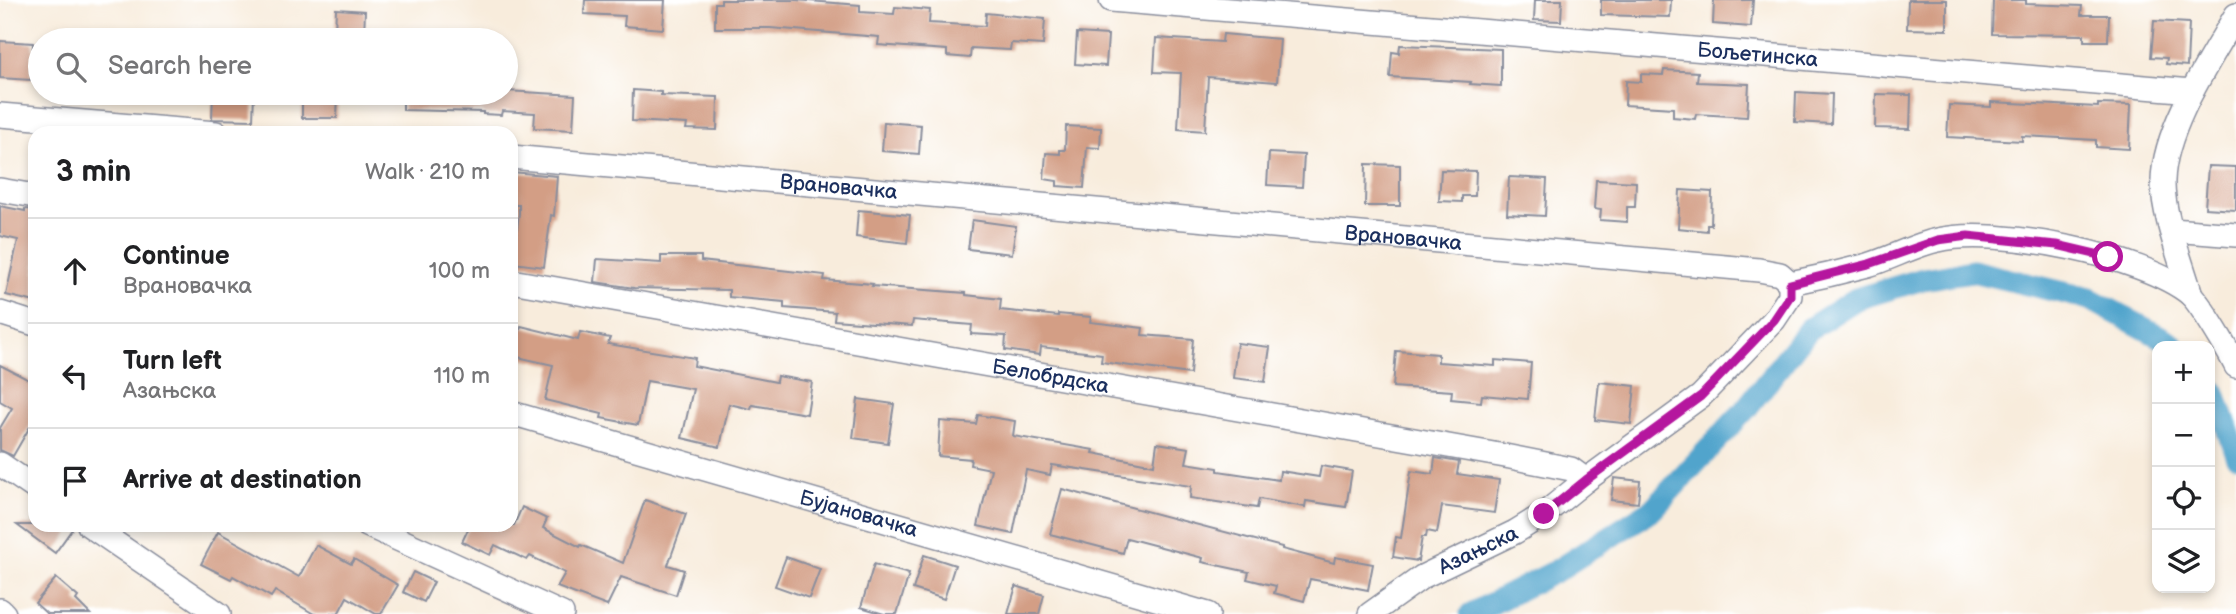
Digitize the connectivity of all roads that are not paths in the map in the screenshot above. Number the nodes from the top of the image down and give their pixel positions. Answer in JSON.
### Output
{"nodes":[{"id":1,"x":1111,"y":0,"type":"edge"},
{"id":2,"x":2236,"y":15,"type":"edge"},
{"id":3,"x":2192,"y":91,"type":"junction"},
{"id":4,"x":0,"y":115,"type":"edge"},
{"id":5,"x":132,"y":126,"type":"edge"},
{"id":6,"x":518,"y":159,"type":"edge"},
{"id":7,"x":0,"y":190,"type":"edge"},
{"id":8,"x":28,"y":195,"type":"edge"},
{"id":9,"x":2172,"y":230,"type":"junction"},
{"id":10,"x":2236,"y":235,"type":"edge"},
{"id":11,"x":518,"y":282,"type":"edge"},
{"id":12,"x":1790,"y":284,"type":"junction"},
{"id":13,"x":2191,"y":295,"type":"junction"},
{"id":14,"x":0,"y":313,"type":"edge"},
{"id":15,"x":28,"y":322,"type":"edge"},
{"id":16,"x":2236,"y":366,"type":"edge"},
{"id":17,"x":518,"y":415,"type":"edge"},
{"id":18,"x":0,"y":464,"type":"edge"},
{"id":19,"x":1586,"y":480,"type":"junction"},
{"id":20,"x":28,"y":483,"type":"edge"},
{"id":21,"x":99,"y":532,"type":"edge"},
{"id":22,"x":381,"y":532,"type":"edge"},
{"id":23,"x":0,"y":610,"type":"edge"},
{"id":24,"x":4,"y":614,"type":"edge"},
{"id":25,"x":219,"y":614,"type":"edge"},
{"id":26,"x":562,"y":614,"type":"edge"},
{"id":27,"x":1208,"y":614,"type":"edge"},
{"id":28,"x":1370,"y":614,"type":"edge"}],
"edges":[{"from":1,"to":3,"type":"street","name":"Бољетинска"},
{"from":2,"to":3,"type":"street"},
{"from":3,"to":9,"type":"street"},
{"from":4,"to":5,"type":"street"},
{"from":6,"to":12,"type":"street","name":"Врановачка"},
{"from":7,"to":8,"type":"street"},
{"from":9,"to":10,"type":"street"},
{"from":9,"to":13,"type":"street"},
{"from":11,"to":19,"type":"street","name":"Белобрдска"},
{"from":12,"to":13,"type":"street"},
{"from":12,"to":19,"type":"street","name":"Азањска"},
{"from":13,"to":16,"type":"street"},
{"from":14,"to":15,"type":"street"},
{"from":17,"to":27,"type":"street","name":"Бујановачка"},
{"from":18,"to":20,"type":"street"},
{"from":19,"to":28,"type":"street","name":"Азањска"},
{"from":21,"to":25,"type":"street"},
{"from":22,"to":26,"type":"street"},
{"from":23,"to":24,"type":"street"}]}
